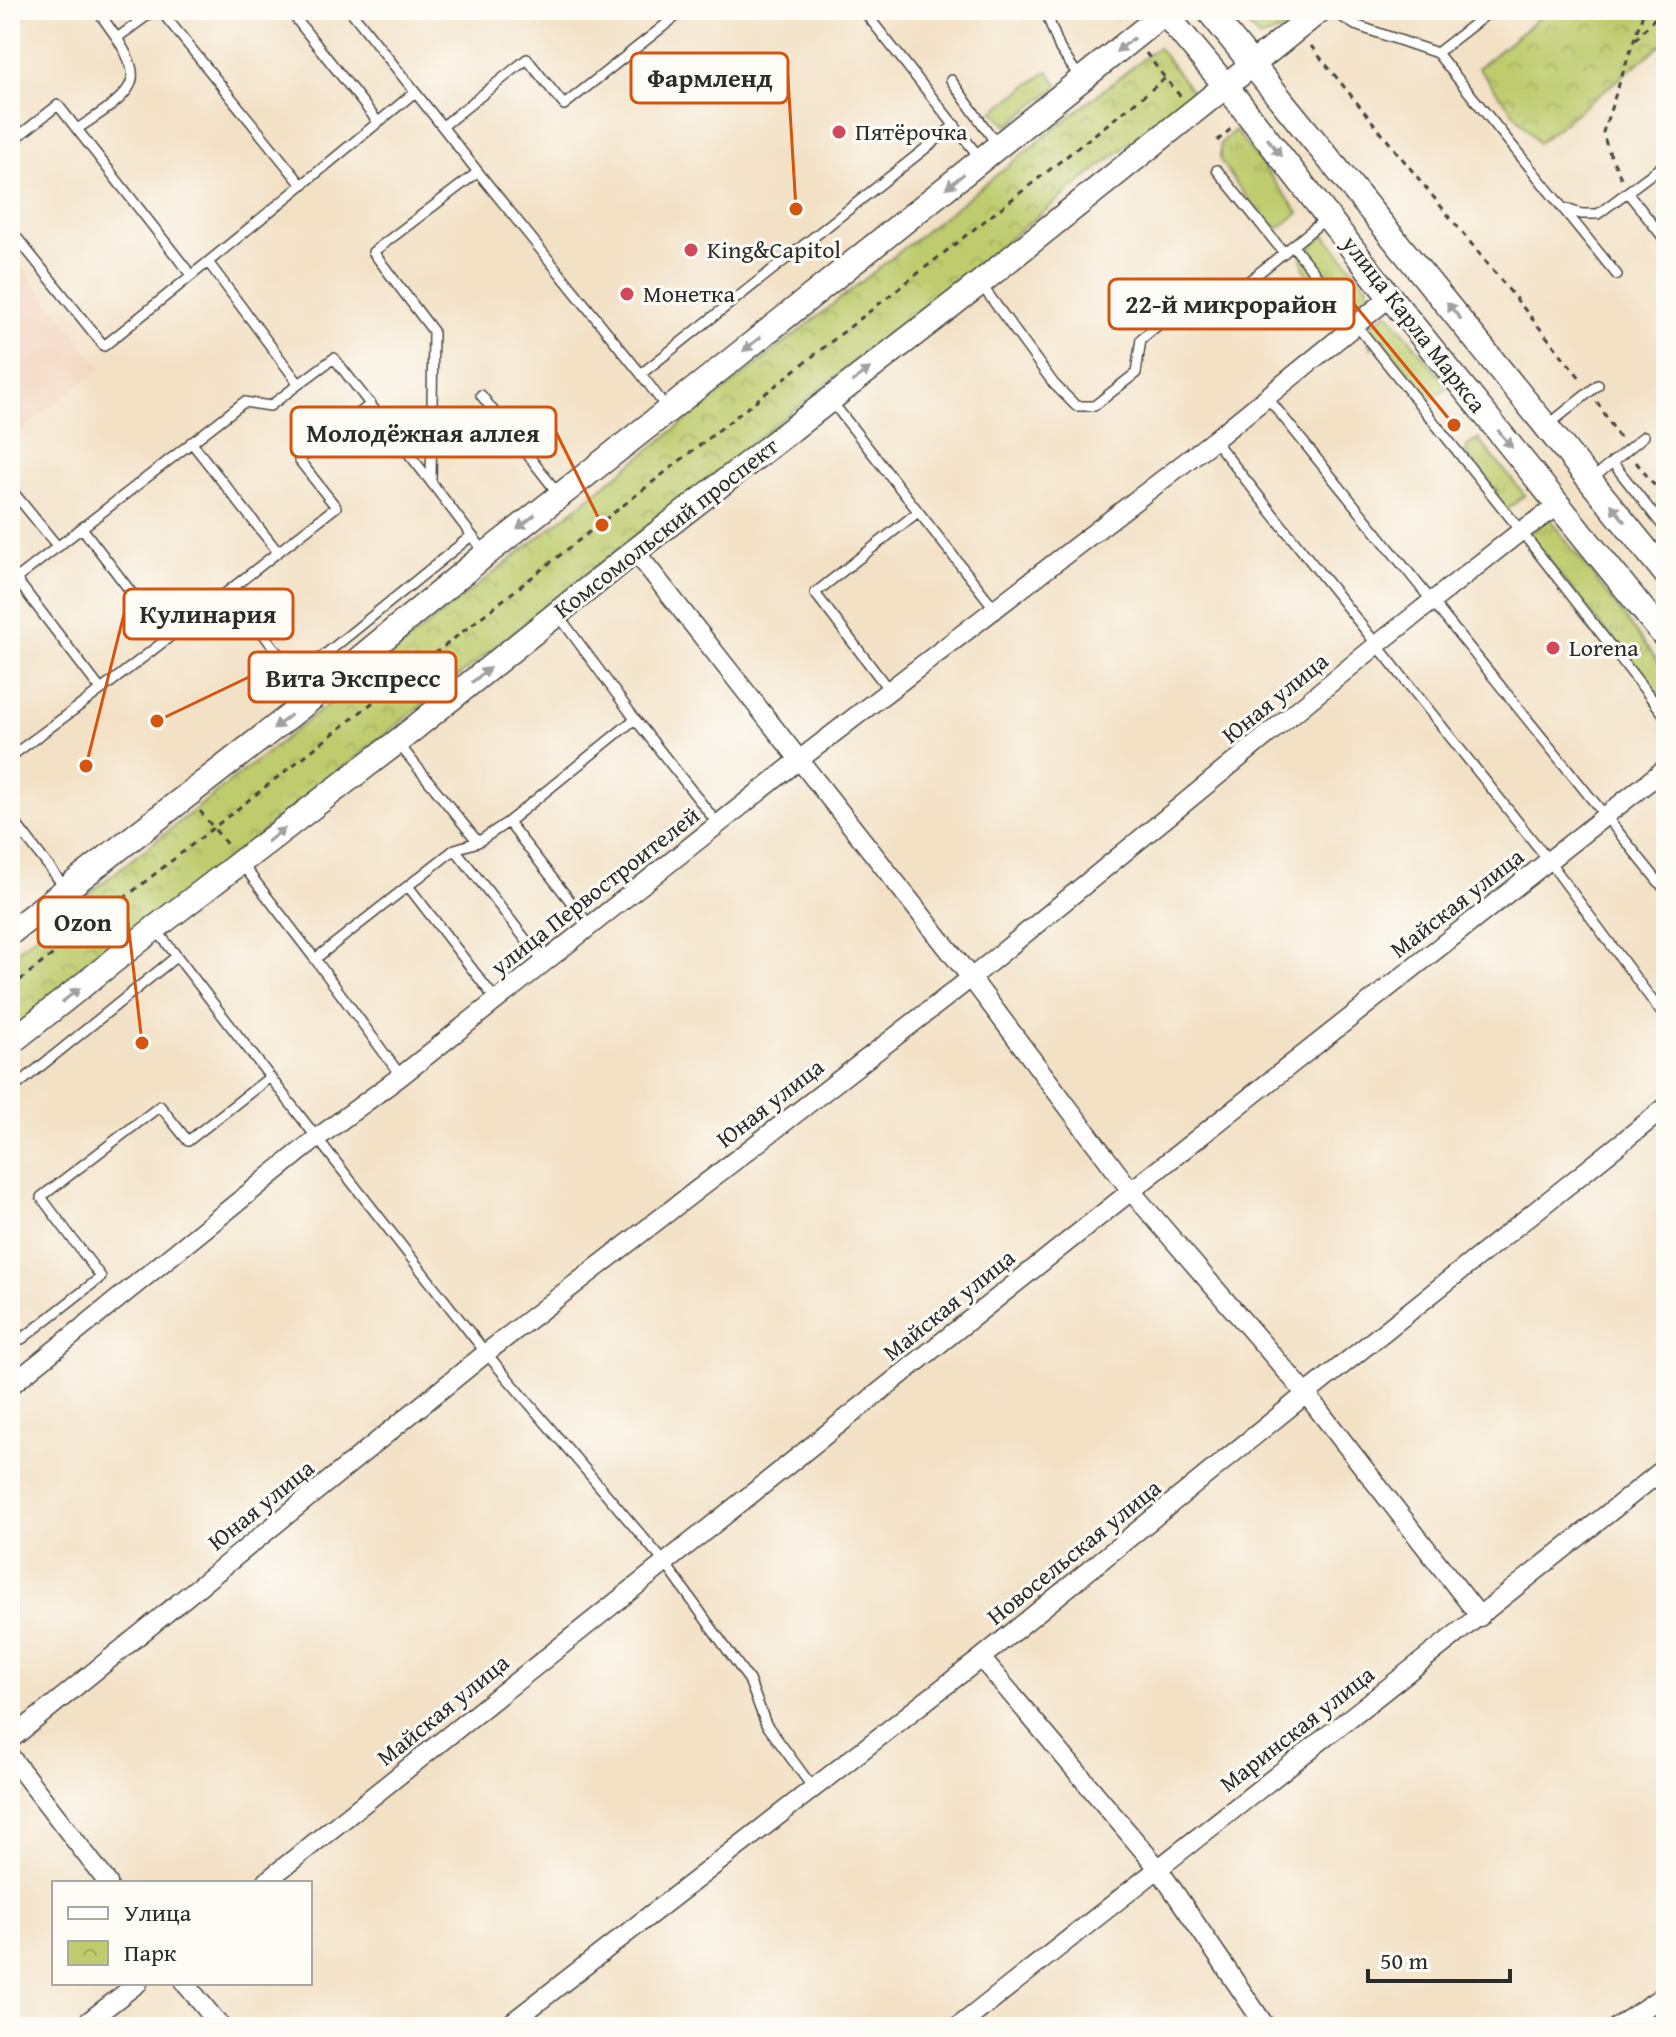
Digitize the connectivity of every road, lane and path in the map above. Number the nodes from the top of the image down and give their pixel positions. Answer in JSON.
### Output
{"nodes":[{"id":1,"x":21,"y":10,"type":"edge"},
{"id":2,"x":97,"y":10,"type":"edge"},
{"id":3,"x":157,"y":10,"type":"edge"},
{"id":4,"x":289,"y":10,"type":"edge"},
{"id":5,"x":350,"y":10,"type":"edge"},
{"id":6,"x":684,"y":10,"type":"edge"},
{"id":7,"x":863,"y":10,"type":"edge"},
{"id":8,"x":1045,"y":10,"type":"edge"},
{"id":9,"x":1208,"y":10,"type":"edge"},
{"id":10,"x":1320,"y":10,"type":"edge"},
{"id":11,"x":1331,"y":10,"type":"edge"},
{"id":12,"x":1492,"y":10,"type":"edge"},
{"id":13,"x":1644,"y":10,"type":"edge"},
{"id":14,"x":1662,"y":10,"type":"edge"},
{"id":15,"x":1165,"y":11,"type":"edge"},
{"id":16,"x":10,"y":19,"type":"edge"},
{"id":17,"x":1298,"y":29,"type":"junction"},
{"id":18,"x":117,"y":38,"type":"junction"},
{"id":19,"x":1634,"y":41,"type":"junction"},
{"id":20,"x":1141,"y":47,"type":"dead end"},
{"id":21,"x":1437,"y":53,"type":"junction"},
{"id":22,"x":1252,"y":63,"type":"junction"},
{"id":23,"x":1165,"y":78,"type":"junction"},
{"id":24,"x":951,"y":80,"type":"dead end"},
{"id":25,"x":1081,"y":80,"type":"junction"},
{"id":26,"x":1226,"y":86,"type":"junction"},
{"id":27,"x":415,"y":92,"type":"junction"},
{"id":28,"x":1183,"y":100,"type":"dead end"},
{"id":29,"x":378,"y":122,"type":"junction"},
{"id":30,"x":1238,"y":124,"type":"dead end"},
{"id":31,"x":955,"y":125,"type":"junction"},
{"id":32,"x":443,"y":126,"type":"junction"},
{"id":33,"x":77,"y":129,"type":"junction"},
{"id":34,"x":1217,"y":141,"type":"dead end"},
{"id":35,"x":10,"y":143,"type":"edge"},
{"id":36,"x":990,"y":153,"type":"junction"},
{"id":37,"x":1666,"y":163,"type":"edge"},
{"id":38,"x":1217,"y":170,"type":"dead end"},
{"id":39,"x":478,"y":172,"type":"junction"},
{"id":40,"x":302,"y":185,"type":"junction"},
{"id":41,"x":1628,"y":193,"type":"junction"},
{"id":42,"x":1562,"y":208,"type":"junction"},
{"id":43,"x":1328,"y":216,"type":"junction"},
{"id":44,"x":10,"y":229,"type":"edge"},
{"id":45,"x":1666,"y":241,"type":"edge"},
{"id":46,"x":1288,"y":250,"type":"junction"},
{"id":47,"x":208,"y":262,"type":"junction"},
{"id":48,"x":191,"y":275,"type":"junction"},
{"id":49,"x":1617,"y":275,"type":"dead end"},
{"id":50,"x":980,"y":283,"type":"junction"},
{"id":51,"x":1390,"y":297,"type":"junction"},
{"id":52,"x":1356,"y":325,"type":"junction"},
{"id":53,"x":641,"y":374,"type":"junction"},
{"id":54,"x":299,"y":384,"type":"junction"},
{"id":55,"x":1594,"y":388,"type":"junction"},
{"id":56,"x":481,"y":395,"type":"dead end"},
{"id":57,"x":1267,"y":397,"type":"junction"},
{"id":58,"x":830,"y":400,"type":"junction"},
{"id":59,"x":371,"y":404,"type":"junction"},
{"id":60,"x":668,"y":411,"type":"junction"},
{"id":61,"x":1547,"y":426,"type":"junction"},
{"id":62,"x":1644,"y":436,"type":"dead end"},
{"id":63,"x":1214,"y":440,"type":"junction"},
{"id":64,"x":191,"y":442,"type":"junction"},
{"id":65,"x":1627,"y":450,"type":"junction"},
{"id":66,"x":1612,"y":462,"type":"junction"},
{"id":67,"x":1591,"y":480,"type":"junction"},
{"id":68,"x":431,"y":482,"type":"junction"},
{"id":69,"x":10,"y":488,"type":"edge"},
{"id":70,"x":560,"y":496,"type":"junction"},
{"id":71,"x":1666,"y":500,"type":"edge"},
{"id":72,"x":1560,"y":505,"type":"junction"},
{"id":73,"x":918,"y":512,"type":"junction"},
{"id":74,"x":82,"y":528,"type":"junction"},
{"id":75,"x":1666,"y":530,"type":"edge"},
{"id":76,"x":1521,"y":531,"type":"junction"},
{"id":77,"x":478,"y":545,"type":"junction"},
{"id":78,"x":58,"y":547,"type":"junction"},
{"id":79,"x":635,"y":551,"type":"junction"},
{"id":80,"x":278,"y":552,"type":"junction"},
{"id":81,"x":1666,"y":574,"type":"edge"},
{"id":82,"x":231,"y":590,"type":"junction"},
{"id":83,"x":1432,"y":602,"type":"junction"},
{"id":84,"x":995,"y":609,"type":"junction"},
{"id":85,"x":557,"y":613,"type":"junction"},
{"id":86,"x":1666,"y":638,"type":"edge"},
{"id":87,"x":167,"y":639,"type":"junction"},
{"id":88,"x":1378,"y":644,"type":"junction"},
{"id":89,"x":101,"y":690,"type":"junction"},
{"id":90,"x":889,"y":690,"type":"junction"},
{"id":91,"x":1666,"y":717,"type":"edge"},
{"id":92,"x":635,"y":719,"type":"junction"},
{"id":93,"x":397,"y":742,"type":"junction"},
{"id":94,"x":10,"y":757,"type":"edge"},
{"id":95,"x":799,"y":760,"type":"junction"},
{"id":96,"x":1666,"y":768,"type":"edge"},
{"id":97,"x":194,"y":804,"type":"dead end"},
{"id":98,"x":1605,"y":815,"type":"junction"},
{"id":99,"x":10,"y":816,"type":"edge"},
{"id":100,"x":508,"y":822,"type":"junction"},
{"id":101,"x":718,"y":824,"type":"junction"},
{"id":102,"x":213,"y":827,"type":"junction"},
{"id":103,"x":478,"y":842,"type":"junction"},
{"id":104,"x":455,"y":849,"type":"junction"},
{"id":105,"x":237,"y":857,"type":"junction"},
{"id":106,"x":1549,"y":861,"type":"junction"},
{"id":107,"x":408,"y":886,"type":"junction"},
{"id":108,"x":66,"y":889,"type":"junction"},
{"id":109,"x":1666,"y":891,"type":"edge"},
{"id":110,"x":590,"y":926,"type":"junction"},
{"id":111,"x":155,"y":928,"type":"junction"},
{"id":112,"x":10,"y":933,"type":"edge"},
{"id":113,"x":177,"y":956,"type":"junction"},
{"id":114,"x":315,"y":959,"type":"junction"},
{"id":115,"x":544,"y":963,"type":"junction"},
{"id":116,"x":971,"y":978,"type":"junction"},
{"id":117,"x":10,"y":988,"type":"edge"},
{"id":118,"x":496,"y":1000,"type":"junction"},
{"id":119,"x":1666,"y":1019,"type":"edge"},
{"id":120,"x":10,"y":1043,"type":"edge"},
{"id":121,"x":401,"y":1076,"type":"junction"},
{"id":122,"x":270,"y":1077,"type":"junction"},
{"id":123,"x":10,"y":1091,"type":"edge"},
{"id":124,"x":1666,"y":1107,"type":"edge"},
{"id":125,"x":317,"y":1138,"type":"junction"},
{"id":126,"x":1131,"y":1191,"type":"junction"},
{"id":127,"x":10,"y":1324,"type":"edge"},
{"id":128,"x":486,"y":1353,"type":"junction"},
{"id":129,"x":10,"y":1386,"type":"edge"},
{"id":130,"x":1306,"y":1394,"type":"junction"},
{"id":131,"x":1666,"y":1467,"type":"edge"},
{"id":132,"x":665,"y":1563,"type":"junction"},
{"id":133,"x":1480,"y":1617,"type":"junction"},
{"id":134,"x":981,"y":1658,"type":"junction"},
{"id":135,"x":10,"y":1740,"type":"edge"},
{"id":136,"x":10,"y":1756,"type":"edge"},
{"id":137,"x":813,"y":1788,"type":"junction"},
{"id":138,"x":1158,"y":1868,"type":"junction"},
{"id":139,"x":106,"y":1881,"type":"edge"},
{"id":140,"x":267,"y":1881,"type":"edge"},
{"id":141,"x":135,"y":1985,"type":"edge"},
{"id":142,"x":187,"y":1985,"type":"edge"},
{"id":143,"x":1666,"y":1994,"type":"edge"},
{"id":144,"x":81,"y":2027,"type":"edge"},
{"id":145,"x":221,"y":2027,"type":"edge"},
{"id":146,"x":506,"y":2027,"type":"edge"},
{"id":147,"x":958,"y":2027,"type":"edge"},
{"id":148,"x":1266,"y":2027,"type":"edge"},
{"id":149,"x":1617,"y":2027,"type":"edge"}],
"edges":[{"from":1,"to":16,"type":"lane"},
{"from":2,"to":18,"type":"lane"},
{"from":3,"to":18,"type":"lane"},
{"from":3,"to":40,"type":"lane"},
{"from":4,"to":29,"type":"lane"},
{"from":5,"to":27,"type":"lane"},
{"from":6,"to":32,"type":"lane"},
{"from":7,"to":31,"type":"lane"},
{"from":8,"to":25,"type":"lane"},
{"from":9,"to":22,"type":"main road","name":"улица Карла Маркса"},
{"from":10,"to":17,"type":"main road","name":"Комсомольский проспект"},
{"from":11,"to":21,"type":"lane"},
{"from":12,"to":21,"type":"lane"},
{"from":13,"to":19,"type":"path"},
{"from":14,"to":19,"type":"path"},
{"from":15,"to":25,"type":"main road","one_way":true},
{"from":15,"to":26,"type":"main road","name":"улица Карла Маркса"},
{"from":17,"to":22,"type":"main road","name":"Комсомольский проспект"},
{"from":17,"to":55,"type":"path"},
{"from":18,"to":33,"type":"lane"},
{"from":19,"to":41,"type":"path"},
{"from":20,"to":23,"type":"path"},
{"from":21,"to":42,"type":"lane"},
{"from":22,"to":26,"type":"main road","name":"Комсомольский проспект"},
{"from":61,"to":22,"type":"main road","name":"улица Карла Маркса","one_way":true},
{"from":23,"to":28,"type":"path"},
{"from":23,"to":102,"type":"path"},
{"from":24,"to":36,"type":"lane"},
{"from":25,"to":36,"type":"main road"},
{"from":26,"to":43,"type":"main road","name":"улица Карла Маркса","one_way":true},
{"from":26,"to":50,"type":"main road","name":"Комсомольский проспект"},
{"from":27,"to":29,"type":"lane"},
{"from":27,"to":32,"type":"lane"},
{"from":29,"to":40,"type":"lane"},
{"from":30,"to":34,"type":"path"},
{"from":31,"to":36,"type":"lane"},
{"from":31,"to":53,"type":"lane"},
{"from":32,"to":39,"type":"lane"},
{"from":33,"to":35,"type":"lane"},
{"from":33,"to":48,"type":"lane"},
{"from":36,"to":60,"type":"main road","one_way":true},
{"from":37,"to":41,"type":"lane"},
{"from":38,"to":46,"type":"lane"},
{"from":39,"to":53,"type":"lane"},
{"from":39,"to":68,"type":"lane"},
{"from":40,"to":47,"type":"lane"},
{"from":41,"to":42,"type":"lane"},
{"from":41,"to":45,"type":"lane"},
{"from":42,"to":49,"type":"lane"},
{"from":43,"to":46,"type":"lane"},
{"from":43,"to":51,"type":"main road","name":"улица Карла Маркса"},
{"from":44,"to":48,"type":"lane"},
{"from":46,"to":50,"type":"lane"},
{"from":46,"to":52,"type":"lane"},
{"from":47,"to":48,"type":"lane"},
{"from":47,"to":54,"type":"lane"},
{"from":58,"to":50,"type":"main road","name":"Комсомольский проспект","one_way":true},
{"from":51,"to":52,"type":"street","name":"улица Первостроителей"},
{"from":51,"to":72,"type":"main road","name":"улица Карла Маркса","one_way":true},
{"from":52,"to":57,"type":"street","name":"улица Первостроителей"},
{"from":52,"to":76,"type":"lane"},
{"from":53,"to":60,"type":"lane"},
{"from":54,"to":59,"type":"lane"},
{"from":54,"to":64,"type":"lane"},
{"from":55,"to":61,"type":"lane"},
{"from":55,"to":65,"type":"path"},
{"from":56,"to":70,"type":"lane"},
{"from":57,"to":63,"type":"street","name":"улица Первостроителей"},
{"from":57,"to":83,"type":"lane"},
{"from":58,"to":73,"type":"lane"},
{"from":58,"to":79,"type":"main road","name":"Комсомольский проспект"},
{"from":59,"to":68,"type":"lane"},
{"from":59,"to":80,"type":"lane"},
{"from":60,"to":70,"type":"main road"},
{"from":61,"to":67,"type":"main road","name":"улица Карла Маркса"},
{"from":62,"to":65,"type":"lane"},
{"from":63,"to":84,"type":"street","name":"улица Первостроителей"},
{"from":63,"to":88,"type":"lane"},
{"from":64,"to":74,"type":"lane"},
{"from":64,"to":80,"type":"lane"},
{"from":65,"to":66,"type":"lane"},
{"from":65,"to":71,"type":"path"},
{"from":66,"to":67,"type":"lane"},
{"from":66,"to":75,"type":"lane"},
{"from":81,"to":67,"type":"main road","name":"улица Карла Маркса","one_way":true},
{"from":68,"to":77,"type":"lane"},
{"from":69,"to":78,"type":"lane"},
{"from":70,"to":77,"type":"main road","one_way":true},
{"from":72,"to":76,"type":"street","name":"Юная улица"},
{"from":72,"to":86,"type":"main road","name":"улица Карла Маркса"},
{"from":73,"to":84,"type":"lane"},
{"from":73,"to":90,"type":"lane"},
{"from":74,"to":78,"type":"lane"},
{"from":74,"to":87,"type":"lane"},
{"from":76,"to":83,"type":"street","name":"Юная улица"},
{"from":76,"to":91,"type":"lane"},
{"from":77,"to":82,"type":"lane"},
{"from":77,"to":108,"type":"main road","one_way":true},
{"from":78,"to":89,"type":"lane"},
{"from":79,"to":85,"type":"main road","name":"Комсомольский проспект"},
{"from":79,"to":95,"type":"street"},
{"from":80,"to":82,"type":"lane"},
{"from":82,"to":87,"type":"lane"},
{"from":83,"to":88,"type":"street","name":"Юная улица"},
{"from":83,"to":98,"type":"lane"},
{"from":84,"to":90,"type":"street","name":"улица Первостроителей"},
{"from":85,"to":92,"type":"lane"},
{"from":93,"to":85,"type":"main road","name":"Комсомольский проспект","one_way":true},
{"from":87,"to":89,"type":"lane"},
{"from":88,"to":106,"type":"lane"},
{"from":88,"to":116,"type":"street","name":"Юная улица"},
{"from":89,"to":94,"type":"lane"},
{"from":90,"to":95,"type":"street","name":"улица Первостроителей"},
{"from":92,"to":100,"type":"lane"},
{"from":92,"to":101,"type":"lane"},
{"from":93,"to":103,"type":"lane"},
{"from":105,"to":93,"type":"main road","name":"Комсомольский проспект","one_way":true},
{"from":95,"to":101,"type":"street","name":"улица Первостроителей"},
{"from":95,"to":116,"type":"street"},
{"from":96,"to":98,"type":"street","name":"Майская улица"},
{"from":97,"to":102,"type":"path"},
{"from":98,"to":106,"type":"street","name":"Майская улица"},
{"from":98,"to":109,"type":"lane"},
{"from":99,"to":108,"type":"lane"},
{"from":100,"to":103,"type":"lane"},
{"from":100,"to":110,"type":"lane"},
{"from":101,"to":110,"type":"street","name":"улица Первостроителей"},
{"from":102,"to":105,"type":"path"},
{"from":102,"to":117,"type":"path"},
{"from":103,"to":104,"type":"lane"},
{"from":104,"to":107,"type":"lane"},
{"from":104,"to":115,"type":"lane"},
{"from":105,"to":111,"type":"main road","name":"Комсомольский проспект"},
{"from":105,"to":114,"type":"lane"},
{"from":106,"to":119,"type":"lane"},
{"from":106,"to":126,"type":"street","name":"Майская улица"},
{"from":107,"to":114,"type":"lane"},
{"from":107,"to":118,"type":"lane"},
{"from":108,"to":112,"type":"main road"},
{"from":110,"to":115,"type":"street","name":"улица Первостроителей"},
{"from":111,"to":113,"type":"lane"},
{"from":120,"to":111,"type":"main road","name":"Комсомольский проспект","one_way":true},
{"from":113,"to":122,"type":"lane"},
{"from":113,"to":123,"type":"lane"},
{"from":114,"to":121,"type":"lane"},
{"from":115,"to":118,"type":"street","name":"улица Первостроителей"},
{"from":116,"to":126,"type":"street"},
{"from":116,"to":128,"type":"street","name":"Юная улица"},
{"from":118,"to":121,"type":"street","name":"улица Первостроителей"},
{"from":121,"to":125,"type":"street","name":"улица Первостроителей"},
{"from":122,"to":125,"type":"lane"},
{"from":122,"to":127,"type":"lane"},
{"from":124,"to":130,"type":"street","name":"Новосельская улица"},
{"from":125,"to":128,"type":"lane"},
{"from":125,"to":129,"type":"street","name":"улица Первостроителей"},
{"from":126,"to":130,"type":"street"},
{"from":126,"to":132,"type":"street","name":"Майская улица"},
{"from":128,"to":132,"type":"lane"},
{"from":128,"to":135,"type":"street","name":"Юная улица"},
{"from":130,"to":133,"type":"street"},
{"from":130,"to":134,"type":"street","name":"Новосельская улица"},
{"from":131,"to":133,"type":"street","name":"Маринская улица"},
{"from":132,"to":137,"type":"lane"},
{"from":132,"to":140,"type":"street","name":"Майская улица"},
{"from":133,"to":138,"type":"street","name":"Маринская улица"},
{"from":134,"to":137,"type":"street","name":"Новосельская улица"},
{"from":134,"to":138,"type":"street"},
{"from":136,"to":139,"type":"street"},
{"from":137,"to":146,"type":"street","name":"Новосельская улица"},
{"from":138,"to":147,"type":"street","name":"Маринская улица"},
{"from":138,"to":148,"type":"street"},
{"from":141,"to":144,"type":"street"},
{"from":142,"to":145,"type":"street"},
{"from":143,"to":149,"type":"street"}]}
